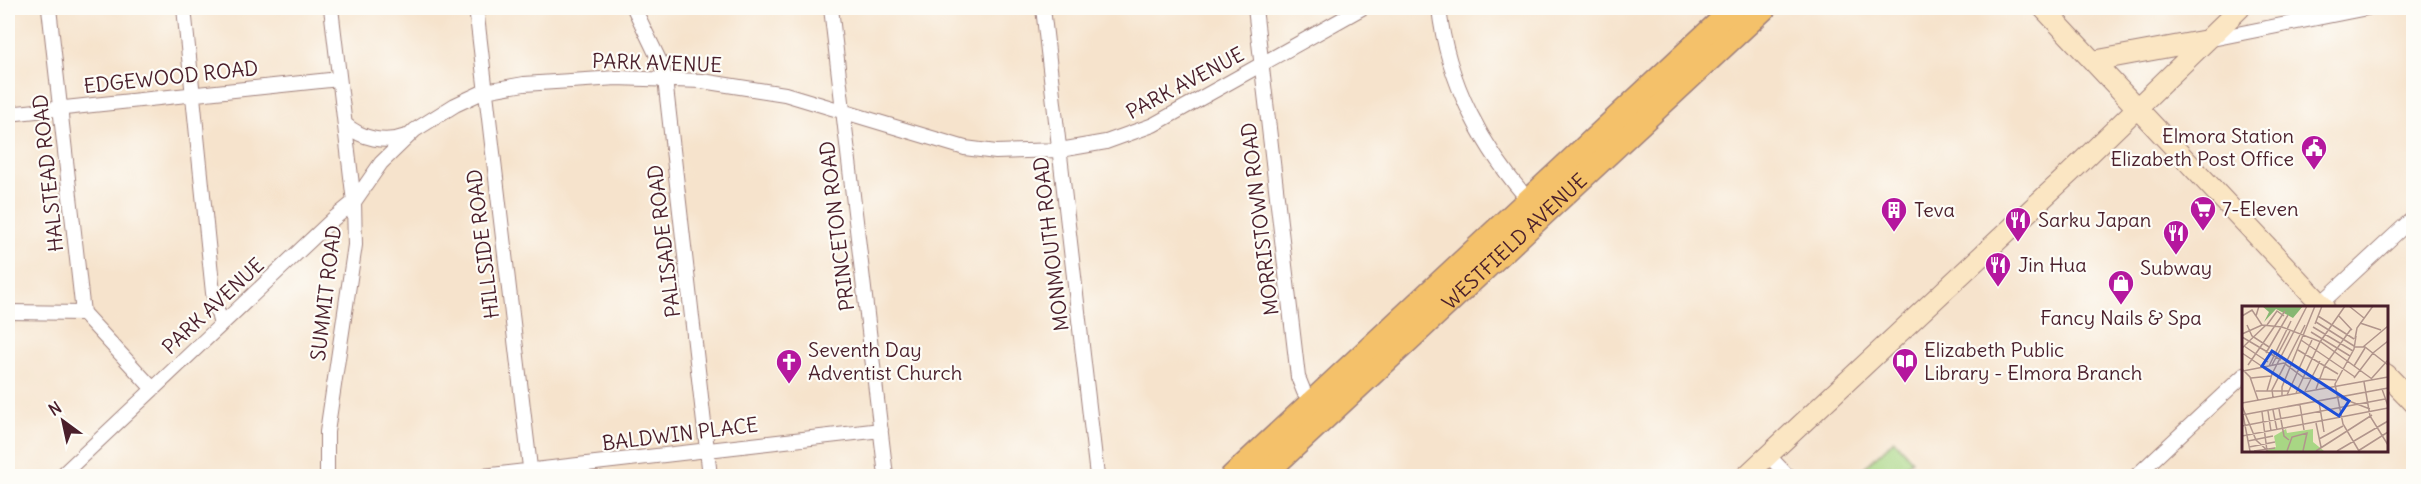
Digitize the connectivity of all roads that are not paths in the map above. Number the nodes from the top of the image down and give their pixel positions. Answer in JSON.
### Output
{"nodes":[{"id":1,"x":50,"y":8,"type":"edge"},
{"id":2,"x":184,"y":8,"type":"edge"},
{"id":3,"x":331,"y":8,"type":"edge"},
{"id":4,"x":476,"y":8,"type":"edge"},
{"id":5,"x":634,"y":8,"type":"edge"},
{"id":6,"x":831,"y":8,"type":"edge"},
{"id":7,"x":1043,"y":8,"type":"edge"},
{"id":8,"x":1255,"y":8,"type":"edge"},
{"id":9,"x":1362,"y":8,"type":"edge"},
{"id":10,"x":1439,"y":8,"type":"edge"},
{"id":11,"x":1734,"y":8,"type":"edge"},
{"id":12,"x":1765,"y":8,"type":"edge"},
{"id":13,"x":2043,"y":8,"type":"edge"},
{"id":14,"x":2241,"y":8,"type":"edge"},
{"id":15,"x":2367,"y":8,"type":"edge"},
{"id":16,"x":1723,"y":32,"type":"junction"},
{"id":17,"x":2207,"y":40,"type":"junction"},
{"id":18,"x":2093,"y":61,"type":"junction"},
{"id":19,"x":1262,"y":64,"type":"junction"},
{"id":20,"x":339,"y":79,"type":"junction"},
{"id":21,"x":665,"y":79,"type":"junction"},
{"id":22,"x":485,"y":91,"type":"junction"},
{"id":23,"x":194,"y":95,"type":"junction"},
{"id":24,"x":2137,"y":108,"type":"junction"},
{"id":25,"x":61,"y":109,"type":"junction"},
{"id":26,"x":844,"y":111,"type":"junction"},
{"id":27,"x":8,"y":114,"type":"edge"},
{"id":28,"x":345,"y":123,"type":"junction"},
{"id":29,"x":411,"y":133,"type":"junction"},
{"id":30,"x":1060,"y":150,"type":"junction"},
{"id":31,"x":354,"y":202,"type":"junction"},
{"id":32,"x":1536,"y":207,"type":"junction"},
{"id":33,"x":2414,"y":217,"type":"edge"},
{"id":34,"x":2320,"y":306,"type":"edge"},
{"id":35,"x":8,"y":312,"type":"edge"},
{"id":36,"x":83,"y":313,"type":"junction"},
{"id":37,"x":221,"y":325,"type":"junction"},
{"id":38,"x":2388,"y":376,"type":"edge"},
{"id":39,"x":2242,"y":377,"type":"edge"},
{"id":40,"x":153,"y":389,"type":"junction"},
{"id":41,"x":2414,"y":403,"type":"edge"},
{"id":42,"x":1320,"y":409,"type":"junction"},
{"id":43,"x":881,"y":430,"type":"junction"},
{"id":44,"x":707,"y":450,"type":"junction"},
{"id":45,"x":1768,"y":455,"type":"junction"},
{"id":46,"x":530,"y":474,"type":"edge"},
{"id":47,"x":61,"y":477,"type":"edge"},
{"id":48,"x":327,"y":477,"type":"edge"},
{"id":49,"x":483,"y":477,"type":"edge"},
{"id":50,"x":710,"y":477,"type":"edge"},
{"id":51,"x":886,"y":477,"type":"edge"},
{"id":52,"x":1097,"y":477,"type":"edge"},
{"id":53,"x":1233,"y":477,"type":"edge"},
{"id":54,"x":1263,"y":477,"type":"edge"},
{"id":55,"x":1746,"y":477,"type":"edge"},
{"id":56,"x":1788,"y":477,"type":"edge"},
{"id":57,"x":2136,"y":477,"type":"edge"}],
"edges":[{"from":1,"to":25,"type":"street","name":"HALSTEAD ROAD"},
{"from":2,"to":23,"type":"street"},
{"from":3,"to":20,"type":"street","name":"SUMMIT ROAD"},
{"from":4,"to":22,"type":"street","name":"HILLSIDE ROAD"},
{"from":5,"to":21,"type":"street","name":"PALISADE ROAD"},
{"from":6,"to":26,"type":"street","name":"PRINCETON ROAD"},
{"from":7,"to":30,"type":"street","name":"MONMOUTH ROAD"},
{"from":8,"to":19,"type":"street","name":"MORRISTOWN ROAD"},
{"from":9,"to":19,"type":"street","name":"PARK AVENUE"},
{"from":10,"to":32,"type":"street"},
{"from":11,"to":16,"type":"main road","name":"WESTFIELD AVENUE"},
{"from":12,"to":16,"type":"main road","name":"WESTFIELD AVENUE"},
{"from":13,"to":18,"type":"street"},
{"from":14,"to":17,"type":"street"},
{"from":15,"to":17,"type":"street"},
{"from":16,"to":32,"type":"main road","name":"WESTFIELD AVENUE"},
{"from":17,"to":18,"type":"street"},
{"from":17,"to":24,"type":"street"},
{"from":18,"to":24,"type":"street"},
{"from":19,"to":30,"type":"street","name":"PARK AVENUE"},
{"from":19,"to":42,"type":"street","name":"MORRISTOWN ROAD"},
{"from":20,"to":23,"type":"street","name":"EDGEWOOD ROAD"},
{"from":20,"to":28,"type":"street","name":"SUMMIT ROAD"},
{"from":21,"to":22,"type":"street","name":"PARK AVENUE"},
{"from":21,"to":26,"type":"street","name":"PARK AVENUE"},
{"from":21,"to":44,"type":"street","name":"PALISADE ROAD"},
{"from":22,"to":29,"type":"street","name":"PARK AVENUE"},
{"from":22,"to":46,"type":"street","name":"HILLSIDE ROAD"},
{"from":23,"to":25,"type":"street","name":"EDGEWOOD ROAD"},
{"from":23,"to":37,"type":"street"},
{"from":24,"to":34,"type":"street"},
{"from":24,"to":45,"type":"street"},
{"from":25,"to":27,"type":"street","name":"EDGEWOOD ROAD"},
{"from":25,"to":36,"type":"street","name":"HALSTEAD ROAD"},
{"from":26,"to":30,"type":"street","name":"PARK AVENUE"},
{"from":26,"to":43,"type":"street","name":"PRINCETON ROAD"},
{"from":28,"to":29,"type":"street"},
{"from":28,"to":31,"type":"street","name":"SUMMIT ROAD"},
{"from":29,"to":31,"type":"street","name":"PARK AVENUE"},
{"from":30,"to":52,"type":"street","name":"MONMOUTH ROAD"},
{"from":31,"to":37,"type":"street","name":"PARK AVENUE"},
{"from":31,"to":48,"type":"street","name":"SUMMIT ROAD"},
{"from":32,"to":42,"type":"main road","name":"WESTFIELD AVENUE"},
{"from":33,"to":34,"type":"street"},
{"from":35,"to":36,"type":"street"},
{"from":36,"to":40,"type":"street"},
{"from":37,"to":40,"type":"street","name":"PARK AVENUE"},
{"from":38,"to":41,"type":"street"},
{"from":39,"to":57,"type":"street"},
{"from":40,"to":47,"type":"street","name":"PARK AVENUE"},
{"from":42,"to":53,"type":"main road","name":"WESTFIELD AVENUE"},
{"from":42,"to":54,"type":"main road","name":"WESTFIELD AVENUE"},
{"from":43,"to":44,"type":"street","name":"BALDWIN PLACE"},
{"from":43,"to":51,"type":"street","name":"PRINCETON ROAD"},
{"from":44,"to":46,"type":"street","name":"BALDWIN PLACE"},
{"from":44,"to":50,"type":"street","name":"PALISADE ROAD"},
{"from":45,"to":55,"type":"street"},
{"from":45,"to":56,"type":"street"},
{"from":46,"to":49,"type":"street","name":"BALDWIN PLACE"}]}
